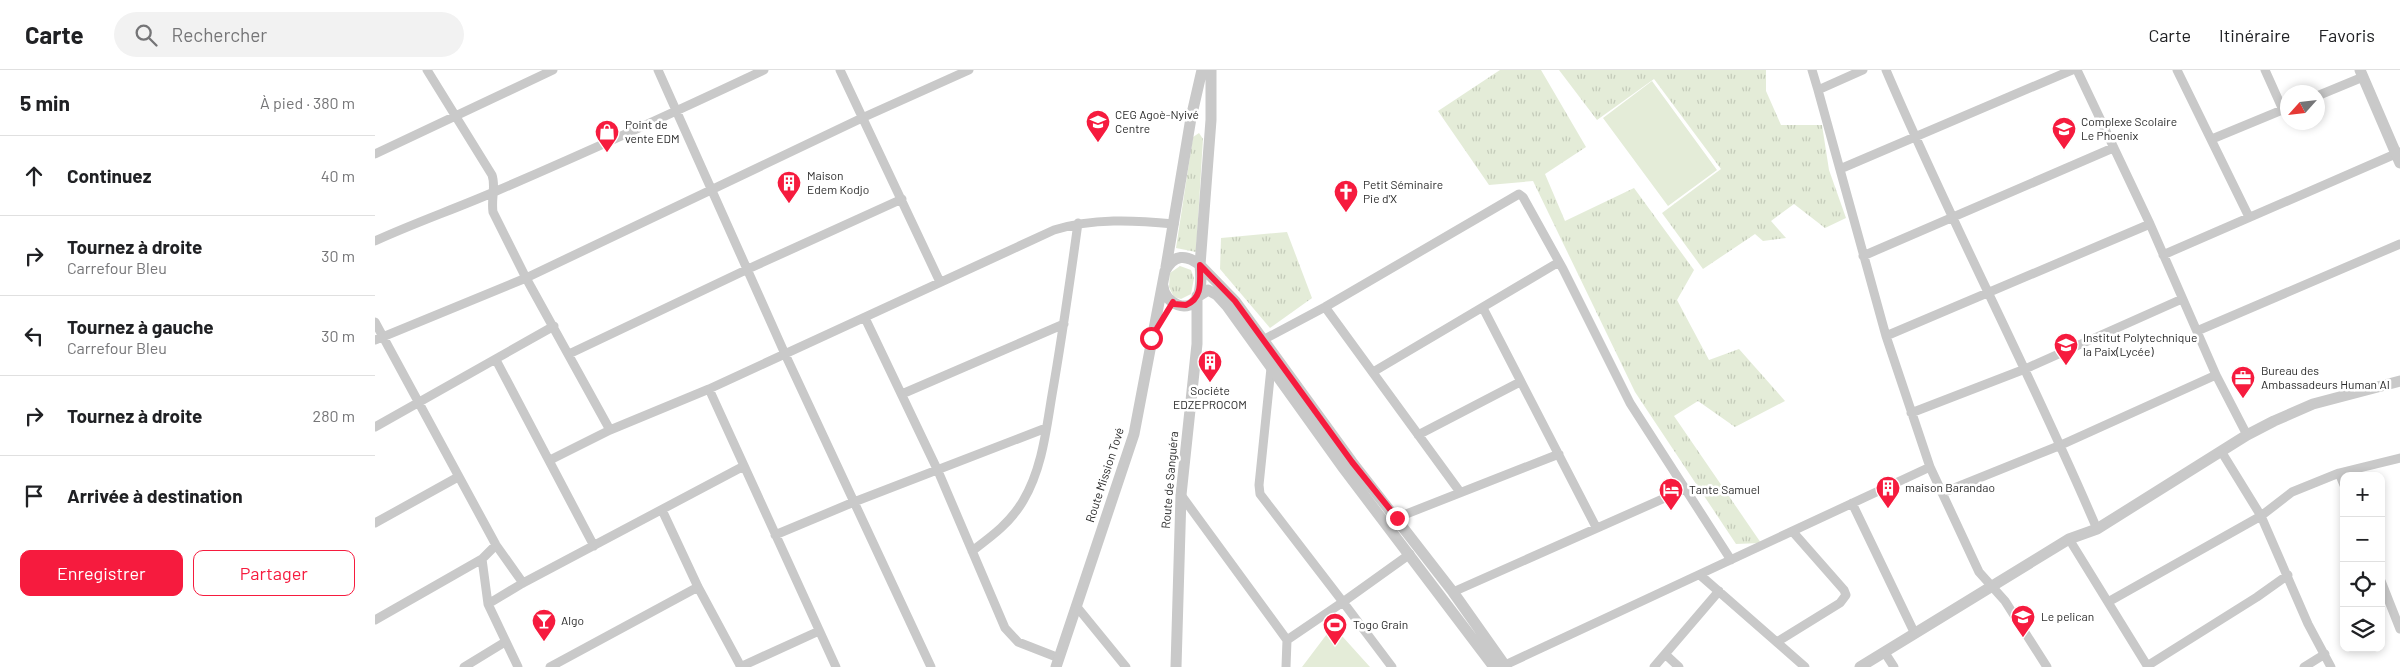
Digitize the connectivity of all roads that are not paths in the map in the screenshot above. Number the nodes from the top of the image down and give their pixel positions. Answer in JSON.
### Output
{"nodes":[{"id":1,"x":427,"y":70,"type":"edge"},
{"id":2,"x":553,"y":70,"type":"edge"},
{"id":3,"x":658,"y":70,"type":"edge"},
{"id":4,"x":764,"y":70,"type":"edge"},
{"id":5,"x":840,"y":70,"type":"edge"},
{"id":6,"x":969,"y":70,"type":"edge"},
{"id":7,"x":1202,"y":70,"type":"edge"},
{"id":8,"x":1211,"y":70,"type":"edge"},
{"id":9,"x":1812,"y":70,"type":"edge"},
{"id":10,"x":1863,"y":70,"type":"edge"},
{"id":11,"x":1886,"y":70,"type":"edge"},
{"id":12,"x":2072,"y":70,"type":"edge"},
{"id":13,"x":2077,"y":70,"type":"edge"},
{"id":14,"x":2177,"y":70,"type":"edge"},
{"id":15,"x":2265,"y":70,"type":"edge"},
{"id":16,"x":2361,"y":74,"type":"edge"},
{"id":17,"x":1818,"y":90,"type":"junction"},
{"id":18,"x":2325,"y":92,"type":"edge"},
{"id":19,"x":2280,"y":99,"type":"edge"},
{"id":20,"x":2280,"y":111,"type":"edge"},
{"id":21,"x":676,"y":112,"type":"junction"},
{"id":22,"x":456,"y":117,"type":"junction"},
{"id":23,"x":862,"y":118,"type":"junction"},
{"id":24,"x":1191,"y":118,"type":"junction"},
{"id":25,"x":1211,"y":120,"type":"junction"},
{"id":26,"x":1915,"y":138,"type":"junction"},
{"id":27,"x":2212,"y":139,"type":"junction"},
{"id":28,"x":2113,"y":148,"type":"junction"},
{"id":29,"x":375,"y":154,"type":"edge"},
{"id":30,"x":2399,"y":156,"type":"edge"},
{"id":31,"x":1840,"y":169,"type":"junction"},
{"id":32,"x":712,"y":189,"type":"junction"},
{"id":33,"x":492,"y":193,"type":"junction"},
{"id":34,"x":902,"y":200,"type":"junction"},
{"id":35,"x":2249,"y":217,"type":"junction"},
{"id":36,"x":1954,"y":218,"type":"junction"},
{"id":37,"x":1078,"y":223,"type":"junction"},
{"id":38,"x":1174,"y":224,"type":"junction"},
{"id":39,"x":2150,"y":224,"type":"junction"},
{"id":40,"x":375,"y":241,"type":"edge"},
{"id":41,"x":2400,"y":244,"type":"edge"},
{"id":42,"x":2163,"y":255,"type":"junction"},
{"id":43,"x":1863,"y":256,"type":"junction"},
{"id":44,"x":1559,"y":262,"type":"junction"},
{"id":45,"x":1200,"y":265,"type":"junction"},
{"id":46,"x":748,"y":269,"type":"junction"},
{"id":47,"x":1165,"y":271,"type":"junction"},
{"id":48,"x":526,"y":278,"type":"junction"},
{"id":49,"x":940,"y":282,"type":"junction"},
{"id":50,"x":1163,"y":286,"type":"junction"},
{"id":51,"x":1989,"y":294,"type":"junction"},
{"id":52,"x":1197,"y":297,"type":"junction"},
{"id":53,"x":2182,"y":299,"type":"junction"},
{"id":54,"x":1180,"y":305,"type":"junction"},
{"id":55,"x":1325,"y":307,"type":"junction"},
{"id":56,"x":1483,"y":308,"type":"junction"},
{"id":57,"x":865,"y":318,"type":"junction"},
{"id":58,"x":375,"y":322,"type":"edge"},
{"id":59,"x":1064,"y":324,"type":"junction"},
{"id":60,"x":554,"y":326,"type":"junction"},
{"id":61,"x":2197,"y":331,"type":"junction"},
{"id":62,"x":1886,"y":336,"type":"junction"},
{"id":63,"x":1151,"y":338,"type":"junction"},
{"id":64,"x":379,"y":339,"type":"edge"},
{"id":65,"x":1263,"y":340,"type":"junction"},
{"id":66,"x":1197,"y":344,"type":"junction"},
{"id":67,"x":569,"y":354,"type":"junction"},
{"id":68,"x":785,"y":354,"type":"junction"},
{"id":69,"x":496,"y":360,"type":"junction"},
{"id":70,"x":1271,"y":368,"type":"junction"},
{"id":71,"x":2025,"y":369,"type":"junction"},
{"id":72,"x":1373,"y":372,"type":"junction"},
{"id":73,"x":2216,"y":376,"type":"junction"},
{"id":74,"x":2400,"y":381,"type":"edge"},
{"id":75,"x":1520,"y":382,"type":"junction"},
{"id":76,"x":709,"y":389,"type":"junction"},
{"id":77,"x":902,"y":394,"type":"junction"},
{"id":78,"x":418,"y":402,"type":"junction"},
{"id":79,"x":1911,"y":413,"type":"junction"},
{"id":80,"x":375,"y":427,"type":"edge"},
{"id":81,"x":1046,"y":428,"type":"junction"},
{"id":82,"x":610,"y":430,"type":"junction"},
{"id":83,"x":1418,"y":435,"type":"junction"},
{"id":84,"x":2247,"y":435,"type":"junction"},
{"id":85,"x":2061,"y":445,"type":"junction"},
{"id":86,"x":2221,"y":451,"type":"junction"},
{"id":87,"x":1559,"y":454,"type":"junction"},
{"id":88,"x":2400,"y":458,"type":"edge"},
{"id":89,"x":550,"y":460,"type":"junction"},
{"id":90,"x":742,"y":466,"type":"junction"},
{"id":91,"x":1930,"y":467,"type":"junction"},
{"id":92,"x":938,"y":471,"type":"junction"},
{"id":93,"x":2339,"y":473,"type":"joint"},
{"id":94,"x":458,"y":477,"type":"junction"},
{"id":95,"x":1685,"y":489,"type":"junction"},
{"id":96,"x":1460,"y":492,"type":"junction"},
{"id":97,"x":1942,"y":493,"type":"junction"},
{"id":98,"x":1181,"y":495,"type":"junction"},
{"id":99,"x":854,"y":502,"type":"junction"},
{"id":100,"x":1852,"y":503,"type":"junction"},
{"id":101,"x":662,"y":510,"type":"junction"},
{"id":102,"x":2261,"y":516,"type":"junction"},
{"id":103,"x":1397,"y":518,"type":"junction"},
{"id":104,"x":375,"y":523,"type":"edge"},
{"id":105,"x":1596,"y":527,"type":"junction"},
{"id":106,"x":2097,"y":529,"type":"junction"},
{"id":107,"x":1793,"y":532,"type":"junction"},
{"id":108,"x":775,"y":535,"type":"junction"},
{"id":109,"x":2069,"y":539,"type":"junction"},
{"id":110,"x":496,"y":545,"type":"junction"},
{"id":111,"x":594,"y":546,"type":"junction"},
{"id":112,"x":972,"y":551,"type":"junction"},
{"id":113,"x":1414,"y":551,"type":"junction"},
{"id":114,"x":482,"y":559,"type":"junction"},
{"id":115,"x":1731,"y":560,"type":"junction"},
{"id":116,"x":1700,"y":575,"type":"junction"},
{"id":117,"x":2288,"y":575,"type":"junction"},
{"id":118,"x":523,"y":583,"type":"junction"},
{"id":119,"x":698,"y":587,"type":"junction"},
{"id":120,"x":1993,"y":588,"type":"junction"},
{"id":121,"x":1719,"y":590,"type":"junction"},
{"id":122,"x":2385,"y":591,"type":"edge"},
{"id":123,"x":1453,"y":592,"type":"junction"},
{"id":124,"x":1343,"y":602,"type":"junction"},
{"id":125,"x":2108,"y":602,"type":"junction"},
{"id":126,"x":488,"y":604,"type":"junction"},
{"id":127,"x":1077,"y":607,"type":"junction"},
{"id":128,"x":375,"y":620,"type":"edge"},
{"id":129,"x":2400,"y":629,"type":"edge"},
{"id":130,"x":819,"y":631,"type":"junction"},
{"id":131,"x":1915,"y":634,"type":"junction"},
{"id":132,"x":1287,"y":640,"type":"junction"},
{"id":133,"x":505,"y":642,"type":"junction"},
{"id":134,"x":1777,"y":642,"type":"junction"},
{"id":135,"x":1885,"y":653,"type":"junction"},
{"id":136,"x":1665,"y":654,"type":"junction"},
{"id":137,"x":2325,"y":654,"type":"junction"},
{"id":138,"x":1058,"y":663,"type":"edge"},
{"id":139,"x":2046,"y":664,"type":"edge"},
{"id":140,"x":2148,"y":666,"type":"edge"},
{"id":141,"x":464,"y":667,"type":"edge"},
{"id":142,"x":518,"y":667,"type":"edge"},
{"id":143,"x":550,"y":667,"type":"edge"},
{"id":144,"x":741,"y":667,"type":"edge"},
{"id":145,"x":836,"y":667,"type":"edge"},
{"id":146,"x":931,"y":667,"type":"edge"},
{"id":147,"x":1126,"y":667,"type":"edge"},
{"id":148,"x":1176,"y":667,"type":"edge"},
{"id":149,"x":1286,"y":667,"type":"edge"},
{"id":150,"x":1392,"y":667,"type":"edge"},
{"id":151,"x":1502,"y":667,"type":"edge"},
{"id":152,"x":1654,"y":667,"type":"edge"},
{"id":153,"x":1679,"y":667,"type":"edge"},
{"id":154,"x":1805,"y":667,"type":"edge"},
{"id":155,"x":1860,"y":667,"type":"edge"},
{"id":156,"x":1894,"y":667,"type":"edge"},
{"id":157,"x":2035,"y":667,"type":"edge"},
{"id":158,"x":2304,"y":667,"type":"edge"},
{"id":159,"x":2331,"y":667,"type":"edge"}],
"edges":[{"from":1,"to":22,"type":"street"},
{"from":2,"to":22,"type":"street"},
{"from":3,"to":21,"type":"street"},
{"from":4,"to":21,"type":"street"},
{"from":5,"to":23,"type":"street"},
{"from":6,"to":23,"type":"street"},
{"from":7,"to":24,"type":"street"},
{"from":8,"to":25,"type":"street"},
{"from":9,"to":17,"type":"street"},
{"from":10,"to":17,"type":"street"},
{"from":11,"to":26,"type":"street"},
{"from":12,"to":26,"type":"street"},
{"from":13,"to":28,"type":"street"},
{"from":14,"to":27,"type":"street"},
{"from":15,"to":19,"type":"street"},
{"from":16,"to":18,"type":"street"},
{"from":16,"to":30,"type":"street"},
{"from":17,"to":31,"type":"street"},
{"from":20,"to":27,"type":"street"},
{"from":21,"to":32,"type":"street"},
{"from":21,"to":33,"type":"street"},
{"from":22,"to":29,"type":"street"},
{"from":22,"to":33,"type":"street"},
{"from":23,"to":32,"type":"street"},
{"from":23,"to":34,"type":"street"},
{"from":24,"to":25,"type":"street"},
{"from":24,"to":38,"type":"street"},
{"from":25,"to":45,"type":"street"},
{"from":26,"to":31,"type":"street"},
{"from":26,"to":36,"type":"street"},
{"from":27,"to":35,"type":"street"},
{"from":28,"to":36,"type":"street"},
{"from":28,"to":39,"type":"street"},
{"from":30,"to":35,"type":"street"},
{"from":31,"to":43,"type":"street"},
{"from":32,"to":46,"type":"street"},
{"from":32,"to":48,"type":"street"},
{"from":33,"to":40,"type":"street"},
{"from":33,"to":48,"type":"street"},
{"from":34,"to":46,"type":"street"},
{"from":34,"to":49,"type":"street"},
{"from":35,"to":42,"type":"street"},
{"from":36,"to":43,"type":"street"},
{"from":36,"to":51,"type":"street"},
{"from":37,"to":38,"type":"street"},
{"from":37,"to":49,"type":"street"},
{"from":37,"to":59,"type":"street"},
{"from":38,"to":47,"type":"street"},
{"from":39,"to":42,"type":"street"},
{"from":39,"to":51,"type":"street"},
{"from":41,"to":61,"type":"street"},
{"from":42,"to":53,"type":"street"},
{"from":43,"to":62,"type":"street"},
{"from":44,"to":55,"type":"street"},
{"from":44,"to":56,"type":"street"},
{"from":44,"to":95,"type":"street"},
{"from":45,"to":47,"type":"street"},
{"from":45,"to":52,"type":"street"},
{"from":45,"to":65,"type":"street"},
{"from":46,"to":67,"type":"street"},
{"from":46,"to":68,"type":"street"},
{"from":47,"to":50,"type":"street"},
{"from":48,"to":60,"type":"street"},
{"from":48,"to":64,"type":"street"},
{"from":49,"to":57,"type":"street"},
{"from":50,"to":54,"type":"street"},
{"from":50,"to":63,"type":"street","name":"Route Mission Tové"},
{"from":51,"to":62,"type":"street"},
{"from":51,"to":71,"type":"street"},
{"from":52,"to":54,"type":"street"},
{"from":52,"to":66,"type":"street","name":"Route de Sanguéra"},
{"from":52,"to":70,"type":"street"},
{"from":53,"to":61,"type":"street"},
{"from":53,"to":71,"type":"street"},
{"from":54,"to":63,"type":"street"},
{"from":54,"to":66,"type":"street"},
{"from":55,"to":65,"type":"street"},
{"from":55,"to":72,"type":"street"},
{"from":56,"to":72,"type":"street"},
{"from":56,"to":75,"type":"street"},
{"from":57,"to":68,"type":"street"},
{"from":57,"to":77,"type":"street"},
{"from":58,"to":64,"type":"street"},
{"from":59,"to":77,"type":"street"},
{"from":59,"to":81,"type":"street"},
{"from":60,"to":67,"type":"street"},
{"from":60,"to":69,"type":"street"},
{"from":61,"to":73,"type":"street"},
{"from":62,"to":79,"type":"street"},
{"from":63,"to":127,"type":"street","name":"Route Mission Tové"},
{"from":64,"to":78,"type":"street"},
{"from":65,"to":103,"type":"street"},
{"from":66,"to":98,"type":"street","name":"Route de Sanguéra"},
{"from":67,"to":82,"type":"street"},
{"from":68,"to":76,"type":"street"},
{"from":68,"to":99,"type":"street"},
{"from":69,"to":78,"type":"street"},
{"from":69,"to":89,"type":"street"},
{"from":70,"to":113,"type":"street"},
{"from":70,"to":124,"type":"street"},
{"from":71,"to":79,"type":"street"},
{"from":71,"to":85,"type":"street"},
{"from":72,"to":83,"type":"street"},
{"from":73,"to":84,"type":"street"},
{"from":73,"to":85,"type":"street"},
{"from":74,"to":84,"type":"street"},
{"from":75,"to":83,"type":"street"},
{"from":75,"to":87,"type":"street"},
{"from":76,"to":82,"type":"street"},
{"from":76,"to":90,"type":"street"},
{"from":77,"to":92,"type":"street"},
{"from":78,"to":80,"type":"street"},
{"from":78,"to":94,"type":"street"},
{"from":79,"to":91,"type":"street"},
{"from":81,"to":92,"type":"street"},
{"from":81,"to":112,"type":"street"},
{"from":82,"to":89,"type":"street"},
{"from":83,"to":96,"type":"street"},
{"from":84,"to":86,"type":"street"},
{"from":85,"to":97,"type":"street"},
{"from":85,"to":106,"type":"street"},
{"from":86,"to":102,"type":"street"},
{"from":86,"to":106,"type":"street"},
{"from":87,"to":96,"type":"street"},
{"from":87,"to":105,"type":"street"},
{"from":88,"to":93,"type":"street"},
{"from":89,"to":111,"type":"street"},
{"from":90,"to":101,"type":"street"},
{"from":90,"to":108,"type":"street"},
{"from":91,"to":97,"type":"street"},
{"from":91,"to":100,"type":"street"},
{"from":92,"to":99,"type":"street"},
{"from":92,"to":112,"type":"street"},
{"from":93,"to":102,"type":"street"},
{"from":94,"to":104,"type":"street"},
{"from":94,"to":110,"type":"street"},
{"from":95,"to":105,"type":"street"},
{"from":95,"to":115,"type":"street"},
{"from":96,"to":103,"type":"street"},
{"from":97,"to":120,"type":"street"},
{"from":98,"to":132,"type":"street"},
{"from":98,"to":148,"type":"street","name":"Route de Sanguéra"},
{"from":99,"to":108,"type":"street"},
{"from":99,"to":146,"type":"street"},
{"from":100,"to":107,"type":"street"},
{"from":100,"to":131,"type":"street"},
{"from":101,"to":111,"type":"street"},
{"from":101,"to":119,"type":"street"},
{"from":102,"to":117,"type":"street"},
{"from":102,"to":125,"type":"street"},
{"from":103,"to":113,"type":"street"},
{"from":105,"to":123,"type":"street"},
{"from":106,"to":109,"type":"street"},
{"from":107,"to":115,"type":"street"},
{"from":107,"to":134,"type":"street"},
{"from":108,"to":130,"type":"street"},
{"from":109,"to":120,"type":"street"},
{"from":109,"to":125,"type":"street"},
{"from":110,"to":114,"type":"street"},
{"from":110,"to":118,"type":"street"},
{"from":111,"to":118,"type":"street"},
{"from":112,"to":138,"type":"street"},
{"from":113,"to":123,"type":"street"},
{"from":113,"to":124,"type":"street"},
{"from":113,"to":151,"type":"street"},
{"from":114,"to":126,"type":"street"},
{"from":114,"to":128,"type":"street"},
{"from":115,"to":116,"type":"street"},
{"from":116,"to":121,"type":"street"},
{"from":116,"to":151,"type":"street"},
{"from":117,"to":137,"type":"street"},
{"from":117,"to":140,"type":"street"},
{"from":118,"to":126,"type":"street"},
{"from":119,"to":143,"type":"street"},
{"from":119,"to":144,"type":"street"},
{"from":120,"to":131,"type":"street"},
{"from":120,"to":139,"type":"street"},
{"from":121,"to":134,"type":"street"},
{"from":121,"to":136,"type":"street"},
{"from":122,"to":129,"type":"street"},
{"from":123,"to":151,"type":"street"},
{"from":124,"to":132,"type":"street"},
{"from":124,"to":150,"type":"street"},
{"from":125,"to":140,"type":"street"},
{"from":126,"to":133,"type":"street"},
{"from":127,"to":138,"type":"street","name":"Route Mission Tové"},
{"from":127,"to":147,"type":"street"},
{"from":130,"to":144,"type":"street"},
{"from":130,"to":145,"type":"street"},
{"from":131,"to":135,"type":"street"},
{"from":132,"to":149,"type":"street"},
{"from":133,"to":141,"type":"street"},
{"from":133,"to":142,"type":"street"},
{"from":134,"to":154,"type":"street"},
{"from":135,"to":155,"type":"street"},
{"from":135,"to":156,"type":"street"},
{"from":136,"to":152,"type":"street"},
{"from":136,"to":153,"type":"street"},
{"from":137,"to":158,"type":"street"},
{"from":137,"to":159,"type":"street"},
{"from":139,"to":157,"type":"street"}]}
